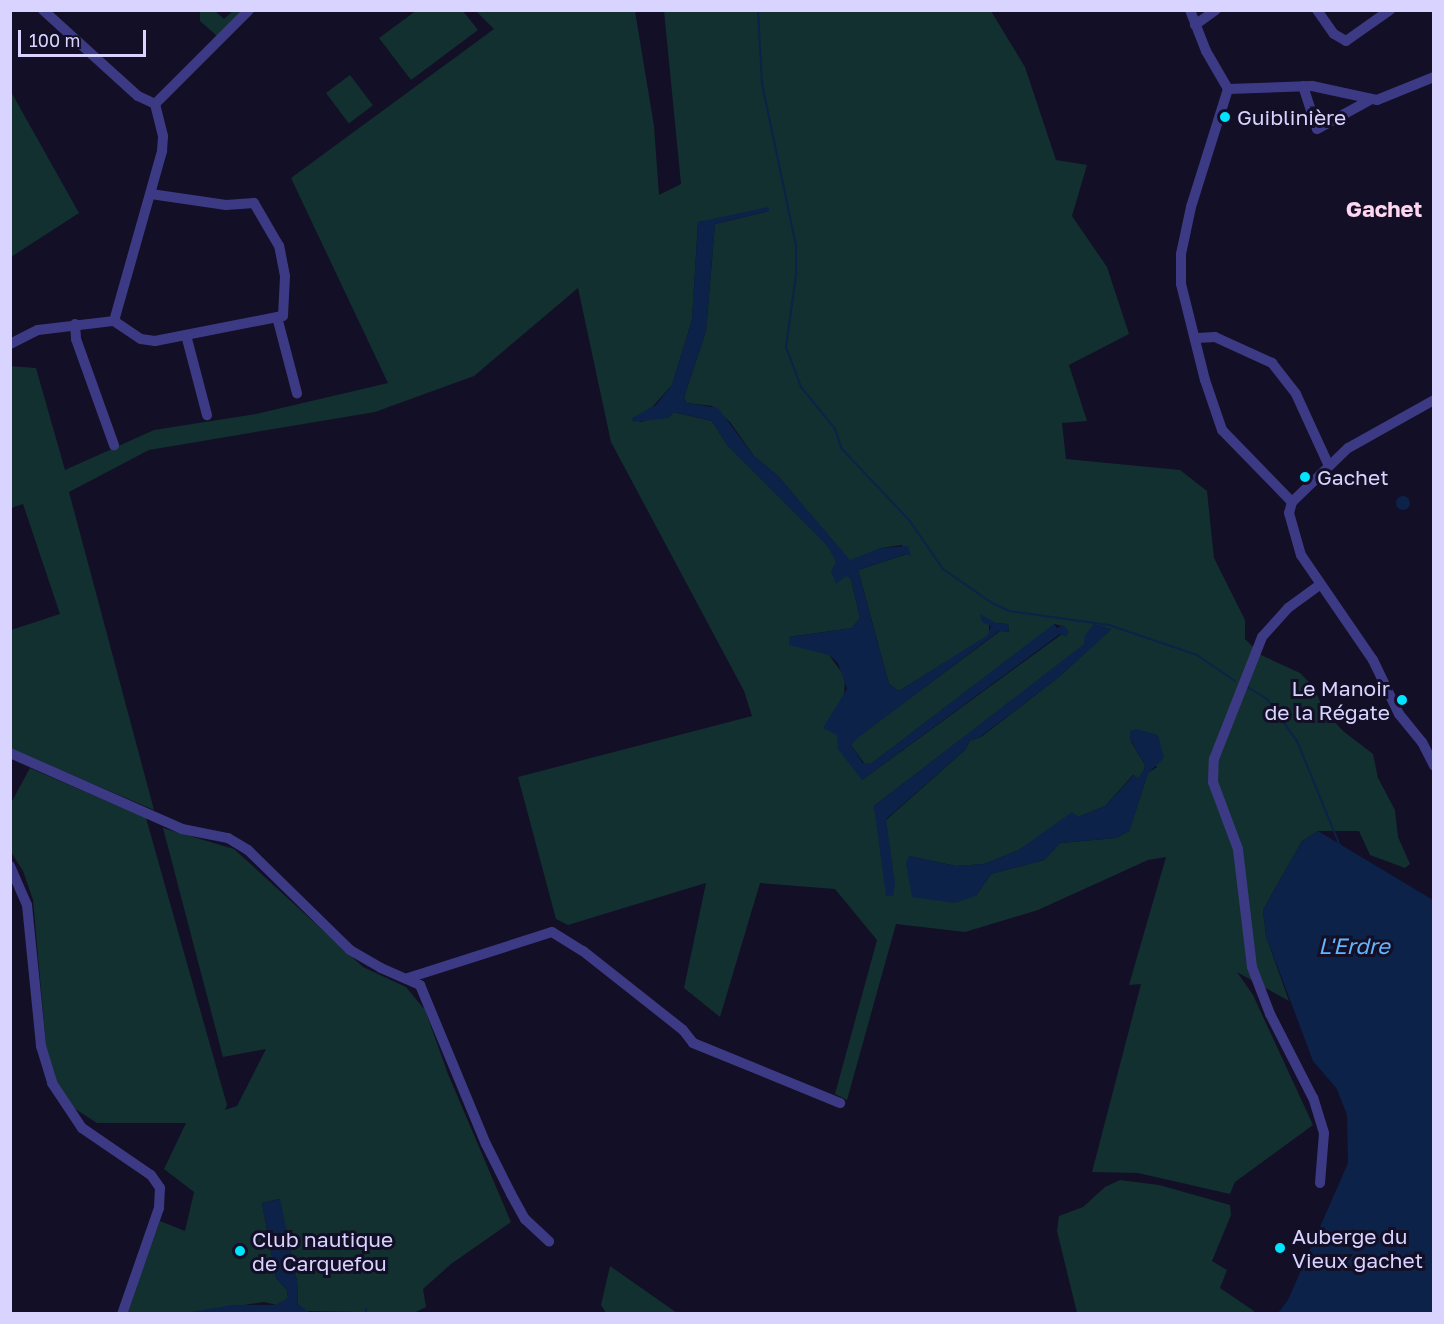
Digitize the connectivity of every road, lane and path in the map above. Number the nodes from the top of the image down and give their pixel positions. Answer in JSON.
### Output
{"nodes":[{"id":1,"x":43,"y":10,"type":"edge"},
{"id":2,"x":249,"y":10,"type":"edge"},
{"id":3,"x":1190,"y":10,"type":"edge"},
{"id":4,"x":1215,"y":10,"type":"edge"},
{"id":5,"x":1317,"y":10,"type":"edge"},
{"id":6,"x":1390,"y":10,"type":"edge"},
{"id":7,"x":1195,"y":25,"type":"junction"},
{"id":8,"x":1434,"y":77,"type":"edge"},
{"id":9,"x":1303,"y":86,"type":"junction"},
{"id":10,"x":1228,"y":89,"type":"junction"},
{"id":11,"x":1370,"y":100,"type":"junction"},
{"id":12,"x":155,"y":104,"type":"junction"},
{"id":13,"x":151,"y":194,"type":"junction"},
{"id":14,"x":277,"y":317,"type":"junction"},
{"id":15,"x":114,"y":321,"type":"junction"},
{"id":16,"x":75,"y":324,"type":"junction"},
{"id":17,"x":186,"y":335,"type":"junction"},
{"id":18,"x":1197,"y":338,"type":"junction"},
{"id":19,"x":10,"y":344,"type":"edge"},
{"id":20,"x":297,"y":393,"type":"dead end"},
{"id":21,"x":1434,"y":400,"type":"edge"},
{"id":22,"x":207,"y":415,"type":"dead end"},
{"id":23,"x":114,"y":445,"type":"dead end"},
{"id":24,"x":1328,"y":464,"type":"junction"},
{"id":25,"x":1292,"y":502,"type":"junction"},
{"id":26,"x":1320,"y":585,"type":"junction"},
{"id":27,"x":10,"y":753,"type":"edge"},
{"id":28,"x":1434,"y":766,"type":"edge"},
{"id":29,"x":10,"y":866,"type":"edge"},
{"id":30,"x":408,"y":978,"type":"junction"},
{"id":31,"x":840,"y":1103,"type":"dead end"},
{"id":32,"x":1320,"y":1183,"type":"dead end"},
{"id":33,"x":549,"y":1241,"type":"dead end"},
{"id":34,"x":122,"y":1314,"type":"edge"}],
"edges":[{"from":1,"to":12,"type":"street"},
{"from":2,"to":12,"type":"street"},
{"from":3,"to":7,"type":"street"},
{"from":4,"to":7,"type":"street"},
{"from":5,"to":6,"type":"street"},
{"from":7,"to":10,"type":"street"},
{"from":8,"to":11,"type":"street"},
{"from":9,"to":10,"type":"street"},
{"from":9,"to":11,"type":"street"},
{"from":9,"to":11,"type":"street"},
{"from":10,"to":18,"type":"street"},
{"from":12,"to":13,"type":"street"},
{"from":13,"to":14,"type":"street"},
{"from":13,"to":15,"type":"street"},
{"from":14,"to":17,"type":"street"},
{"from":14,"to":20,"type":"street"},
{"from":15,"to":16,"type":"street"},
{"from":15,"to":17,"type":"street"},
{"from":16,"to":19,"type":"street"},
{"from":16,"to":23,"type":"street"},
{"from":17,"to":22,"type":"street"},
{"from":18,"to":24,"type":"street"},
{"from":18,"to":25,"type":"street"},
{"from":21,"to":24,"type":"street"},
{"from":24,"to":25,"type":"street"},
{"from":25,"to":26,"type":"street"},
{"from":26,"to":28,"type":"street"},
{"from":26,"to":32,"type":"street"},
{"from":27,"to":30,"type":"street"},
{"from":29,"to":34,"type":"street"},
{"from":30,"to":31,"type":"street"},
{"from":30,"to":33,"type":"street"}]}
